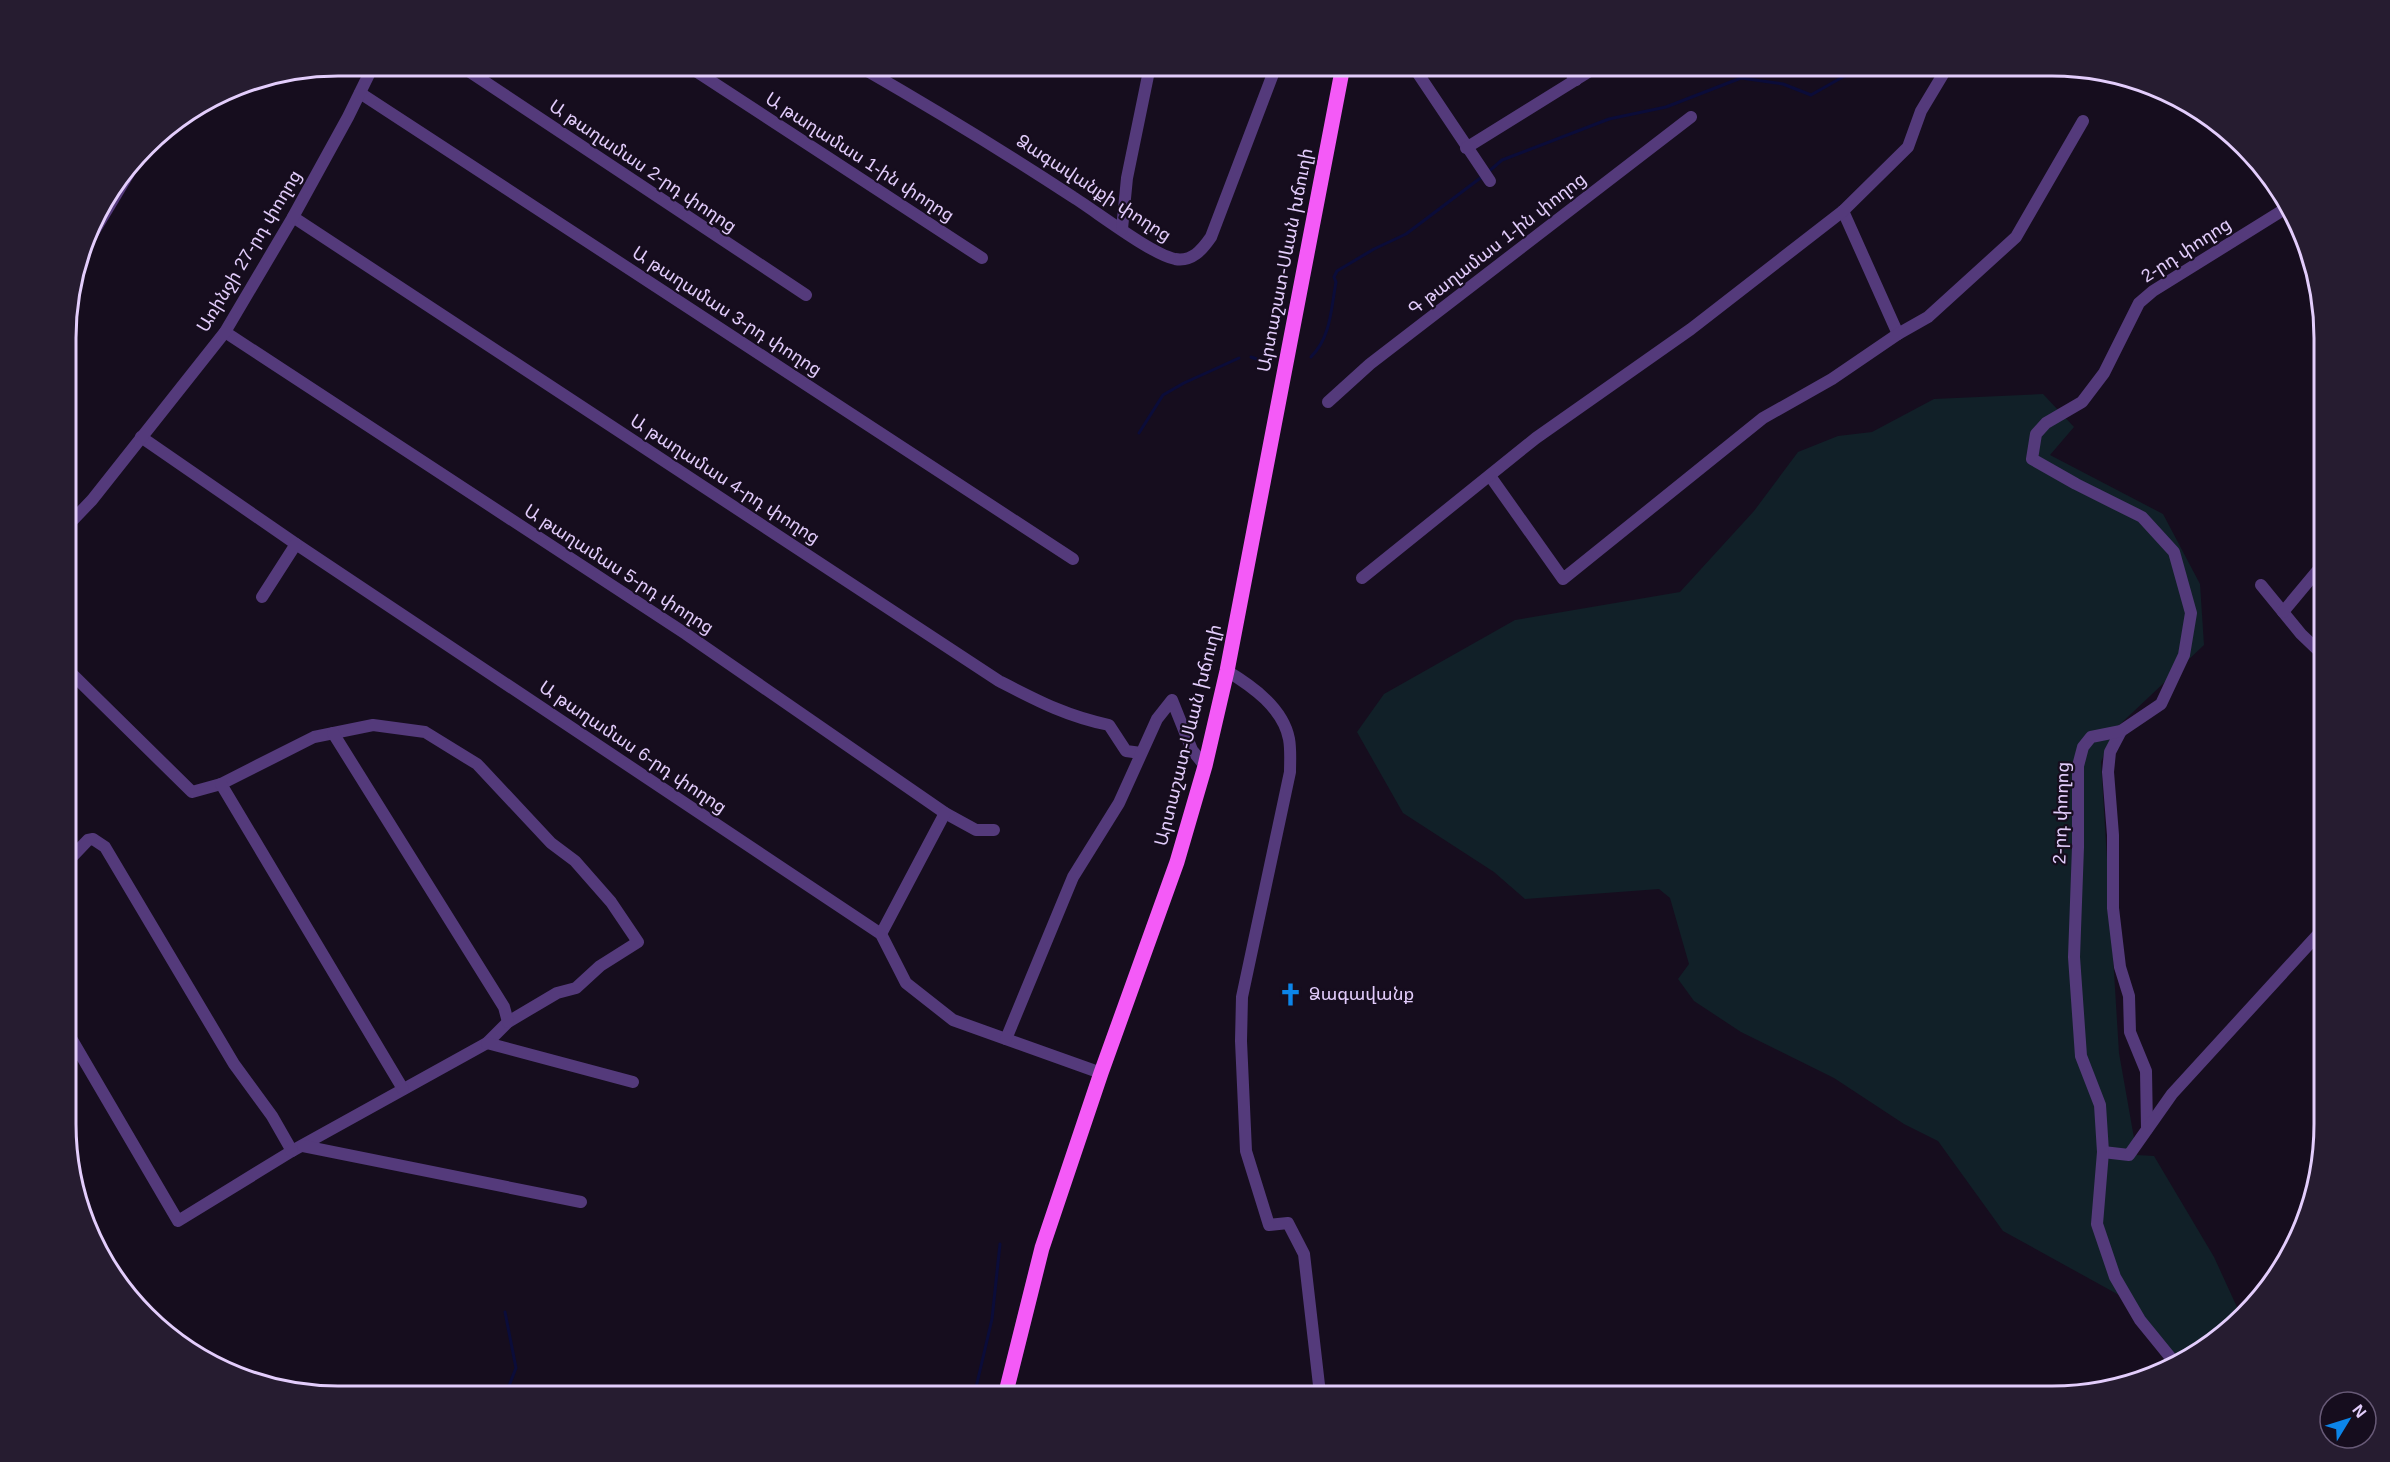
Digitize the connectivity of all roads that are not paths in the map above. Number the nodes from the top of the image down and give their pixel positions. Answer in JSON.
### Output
{"nodes":[{"id":1,"x":368,"y":76,"type":"edge"},
{"id":2,"x":475,"y":76,"type":"edge"},
{"id":3,"x":703,"y":76,"type":"edge"},
{"id":4,"x":876,"y":76,"type":"edge"},
{"id":5,"x":1148,"y":76,"type":"edge"},
{"id":6,"x":1272,"y":76,"type":"edge"},
{"id":7,"x":1341,"y":76,"type":"edge"},
{"id":8,"x":1419,"y":76,"type":"edge"},
{"id":9,"x":1573,"y":76,"type":"edge"},
{"id":10,"x":1582,"y":76,"type":"edge"},
{"id":11,"x":1942,"y":76,"type":"edge"},
{"id":12,"x":1576,"y":80,"type":"junction"},
{"id":13,"x":360,"y":93,"type":"junction"},
{"id":14,"x":1691,"y":117,"type":"dead end"},
{"id":15,"x":2083,"y":121,"type":"dead end"},
{"id":16,"x":1466,"y":148,"type":"junction"},
{"id":17,"x":1490,"y":181,"type":"dead end"},
{"id":18,"x":1843,"y":212,"type":"junction"},
{"id":19,"x":2281,"y":212,"type":"edge"},
{"id":20,"x":293,"y":217,"type":"junction"},
{"id":21,"x":1122,"y":229,"type":"junction"},
{"id":22,"x":982,"y":258,"type":"dead end"},
{"id":23,"x":806,"y":295,"type":"dead end"},
{"id":24,"x":225,"y":332,"type":"junction"},
{"id":25,"x":1898,"y":334,"type":"junction"},
{"id":26,"x":1328,"y":402,"type":"dead end"},
{"id":27,"x":141,"y":437,"type":"junction"},
{"id":28,"x":1490,"y":476,"type":"junction"},
{"id":29,"x":76,"y":517,"type":"edge"},
{"id":30,"x":297,"y":544,"type":"junction"},
{"id":31,"x":1073,"y":559,"type":"dead end"},
{"id":32,"x":2314,"y":575,"type":"edge"},
{"id":33,"x":1362,"y":578,"type":"dead end"},
{"id":34,"x":2261,"y":585,"type":"dead end"},
{"id":35,"x":262,"y":597,"type":"dead end"},
{"id":36,"x":2283,"y":612,"type":"junction"},
{"id":37,"x":2314,"y":646,"type":"edge"},
{"id":38,"x":1227,"y":671,"type":"junction"},
{"id":39,"x":76,"y":678,"type":"edge"},
{"id":40,"x":2121,"y":731,"type":"junction"},
{"id":41,"x":333,"y":733,"type":"junction"},
{"id":42,"x":1141,"y":753,"type":"junction"},
{"id":43,"x":1205,"y":766,"type":"junction"},
{"id":44,"x":221,"y":784,"type":"junction"},
{"id":45,"x":945,"y":813,"type":"junction"},
{"id":46,"x":994,"y":830,"type":"dead end"},
{"id":47,"x":76,"y":849,"type":"edge"},
{"id":48,"x":881,"y":934,"type":"junction"},
{"id":49,"x":2314,"y":939,"type":"edge"},
{"id":50,"x":508,"y":1022,"type":"junction"},
{"id":51,"x":1006,"y":1039,"type":"junction"},
{"id":52,"x":487,"y":1043,"type":"junction"},
{"id":53,"x":76,"y":1047,"type":"edge"},
{"id":54,"x":1101,"y":1073,"type":"junction"},
{"id":55,"x":633,"y":1082,"type":"dead end"},
{"id":56,"x":403,"y":1089,"type":"junction"},
{"id":57,"x":2147,"y":1129,"type":"junction"},
{"id":58,"x":298,"y":1149,"type":"junction"},
{"id":59,"x":2103,"y":1152,"type":"junction"},
{"id":60,"x":581,"y":1202,"type":"dead end"},
{"id":61,"x":2170,"y":1357,"type":"edge"},
{"id":62,"x":1008,"y":1386,"type":"edge"},
{"id":63,"x":1318,"y":1386,"type":"edge"}],
"edges":[{"from":1,"to":13,"type":"street","name":"Առինջի 27-րդ փողոց"},
{"from":2,"to":23,"type":"street","name":"Ա թաղամաս 2-րդ փողոց"},
{"from":3,"to":22,"type":"street","name":"Ա թաղամաս 1-ին փողոց"},
{"from":4,"to":21,"type":"street","name":"Ձագավանքի փողոց"},
{"from":5,"to":21,"type":"street"},
{"from":6,"to":21,"type":"street","name":"Ձագավանքի փողոց"},
{"from":7,"to":38,"type":"main road","name":"Արտաշատ-Սևան խճուղի"},
{"from":8,"to":16,"type":"street"},
{"from":9,"to":12,"type":"street"},
{"from":10,"to":12,"type":"street"},
{"from":11,"to":18,"type":"street"},
{"from":12,"to":16,"type":"street"},
{"from":13,"to":20,"type":"street","name":"Առինջի 27-րդ փողոց"},
{"from":13,"to":31,"type":"street","name":"Ա թաղամաս 3-րդ փողոց"},
{"from":14,"to":26,"type":"street","name":"Գ թաղամաս 1-ին փողոց"},
{"from":15,"to":25,"type":"street"},
{"from":16,"to":17,"type":"street"},
{"from":18,"to":25,"type":"street"},
{"from":18,"to":28,"type":"street"},
{"from":19,"to":40,"type":"street","name":"2-րդ փողոց"},
{"from":20,"to":24,"type":"street","name":"Առինջի 27-րդ փողոց"},
{"from":20,"to":42,"type":"street","name":"Ա թաղամաս 4-րդ փողոց"},
{"from":24,"to":27,"type":"street","name":"Առինջի 27-րդ փողոց"},
{"from":24,"to":45,"type":"street","name":"Ա թաղամաս 5-րդ փողոց"},
{"from":25,"to":28,"type":"street"},
{"from":27,"to":29,"type":"street","name":"Առինջի 27-րդ փողոց"},
{"from":27,"to":30,"type":"street","name":"Ա թաղամաս 6-րդ փողոց"},
{"from":28,"to":33,"type":"street"},
{"from":30,"to":35,"type":"street"},
{"from":30,"to":48,"type":"street","name":"Ա թաղամաս 6-րդ փողոց"},
{"from":32,"to":36,"type":"street"},
{"from":34,"to":36,"type":"street"},
{"from":36,"to":37,"type":"street"},
{"from":38,"to":43,"type":"main road","name":"Արտաշատ-Սևան խճուղի"},
{"from":38,"to":63,"type":"street"},
{"from":39,"to":44,"type":"street"},
{"from":40,"to":57,"type":"street"},
{"from":40,"to":59,"type":"street","name":"2-րդ փողոց"},
{"from":41,"to":44,"type":"street"},
{"from":41,"to":50,"type":"street"},
{"from":41,"to":50,"type":"street"},
{"from":42,"to":43,"type":"street"},
{"from":42,"to":51,"type":"street"},
{"from":43,"to":54,"type":"main road","name":"Արտաշատ-Սևան խճուղի"},
{"from":44,"to":56,"type":"street"},
{"from":45,"to":46,"type":"street","name":"Ա թաղամաս 5-րդ փողոց"},
{"from":45,"to":48,"type":"street"},
{"from":47,"to":58,"type":"street"},
{"from":48,"to":51,"type":"street","name":"Ա թաղամաս 6-րդ փողոց"},
{"from":49,"to":57,"type":"street"},
{"from":50,"to":52,"type":"street"},
{"from":51,"to":54,"type":"street","name":"Ա թաղամաս 6-րդ փողոց"},
{"from":52,"to":55,"type":"street"},
{"from":52,"to":56,"type":"street"},
{"from":53,"to":58,"type":"street"},
{"from":54,"to":62,"type":"main road","name":"Արտաշատ-Սևան խճուղի"},
{"from":56,"to":58,"type":"street"},
{"from":57,"to":59,"type":"street"},
{"from":58,"to":60,"type":"street"},
{"from":59,"to":61,"type":"street","name":"2-րդ փողոց"}]}
